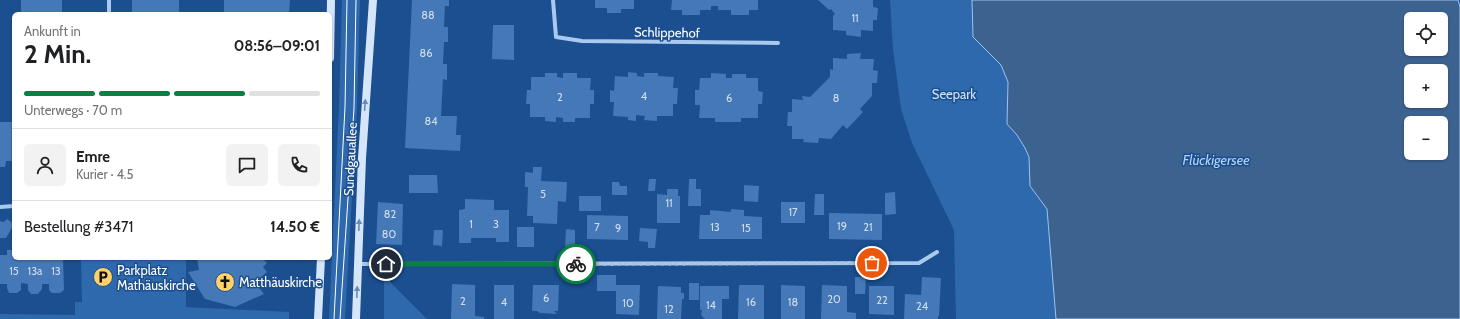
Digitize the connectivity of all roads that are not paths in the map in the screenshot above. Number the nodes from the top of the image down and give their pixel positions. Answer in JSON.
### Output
{"nodes":[{"id":1,"x":109,"y":0,"type":"edge"},
{"id":2,"x":331,"y":0,"type":"edge"},
{"id":3,"x":373,"y":0,"type":"edge"},
{"id":4,"x":553,"y":0,"type":"edge"},
{"id":5,"x":109,"y":12,"type":"edge"},
{"id":6,"x":331,"y":12,"type":"edge"},
{"id":7,"x":778,"y":43,"type":"dead end"},
{"id":8,"x":12,"y":206,"type":"edge"},
{"id":9,"x":0,"y":207,"type":"edge"},
{"id":10,"x":937,"y":252,"type":"dead end"},
{"id":11,"x":322,"y":260,"type":"edge"},
{"id":12,"x":358,"y":264,"type":"junction"},
{"id":13,"x":318,"y":319,"type":"edge"},
{"id":14,"x":356,"y":319,"type":"edge"}],
"edges":[{"from":1,"to":5,"type":"street"},
{"from":2,"to":6,"type":"street"},
{"from":12,"to":3,"type":"street","name":"Sundgauallee","one_way":true},
{"from":4,"to":7,"type":"street","name":"Schlippehof"},
{"from":8,"to":9,"type":"street"},
{"from":10,"to":12,"type":"street"},
{"from":11,"to":13,"type":"street"},
{"from":14,"to":12,"type":"street","name":"Sundgauallee","one_way":true}]}
